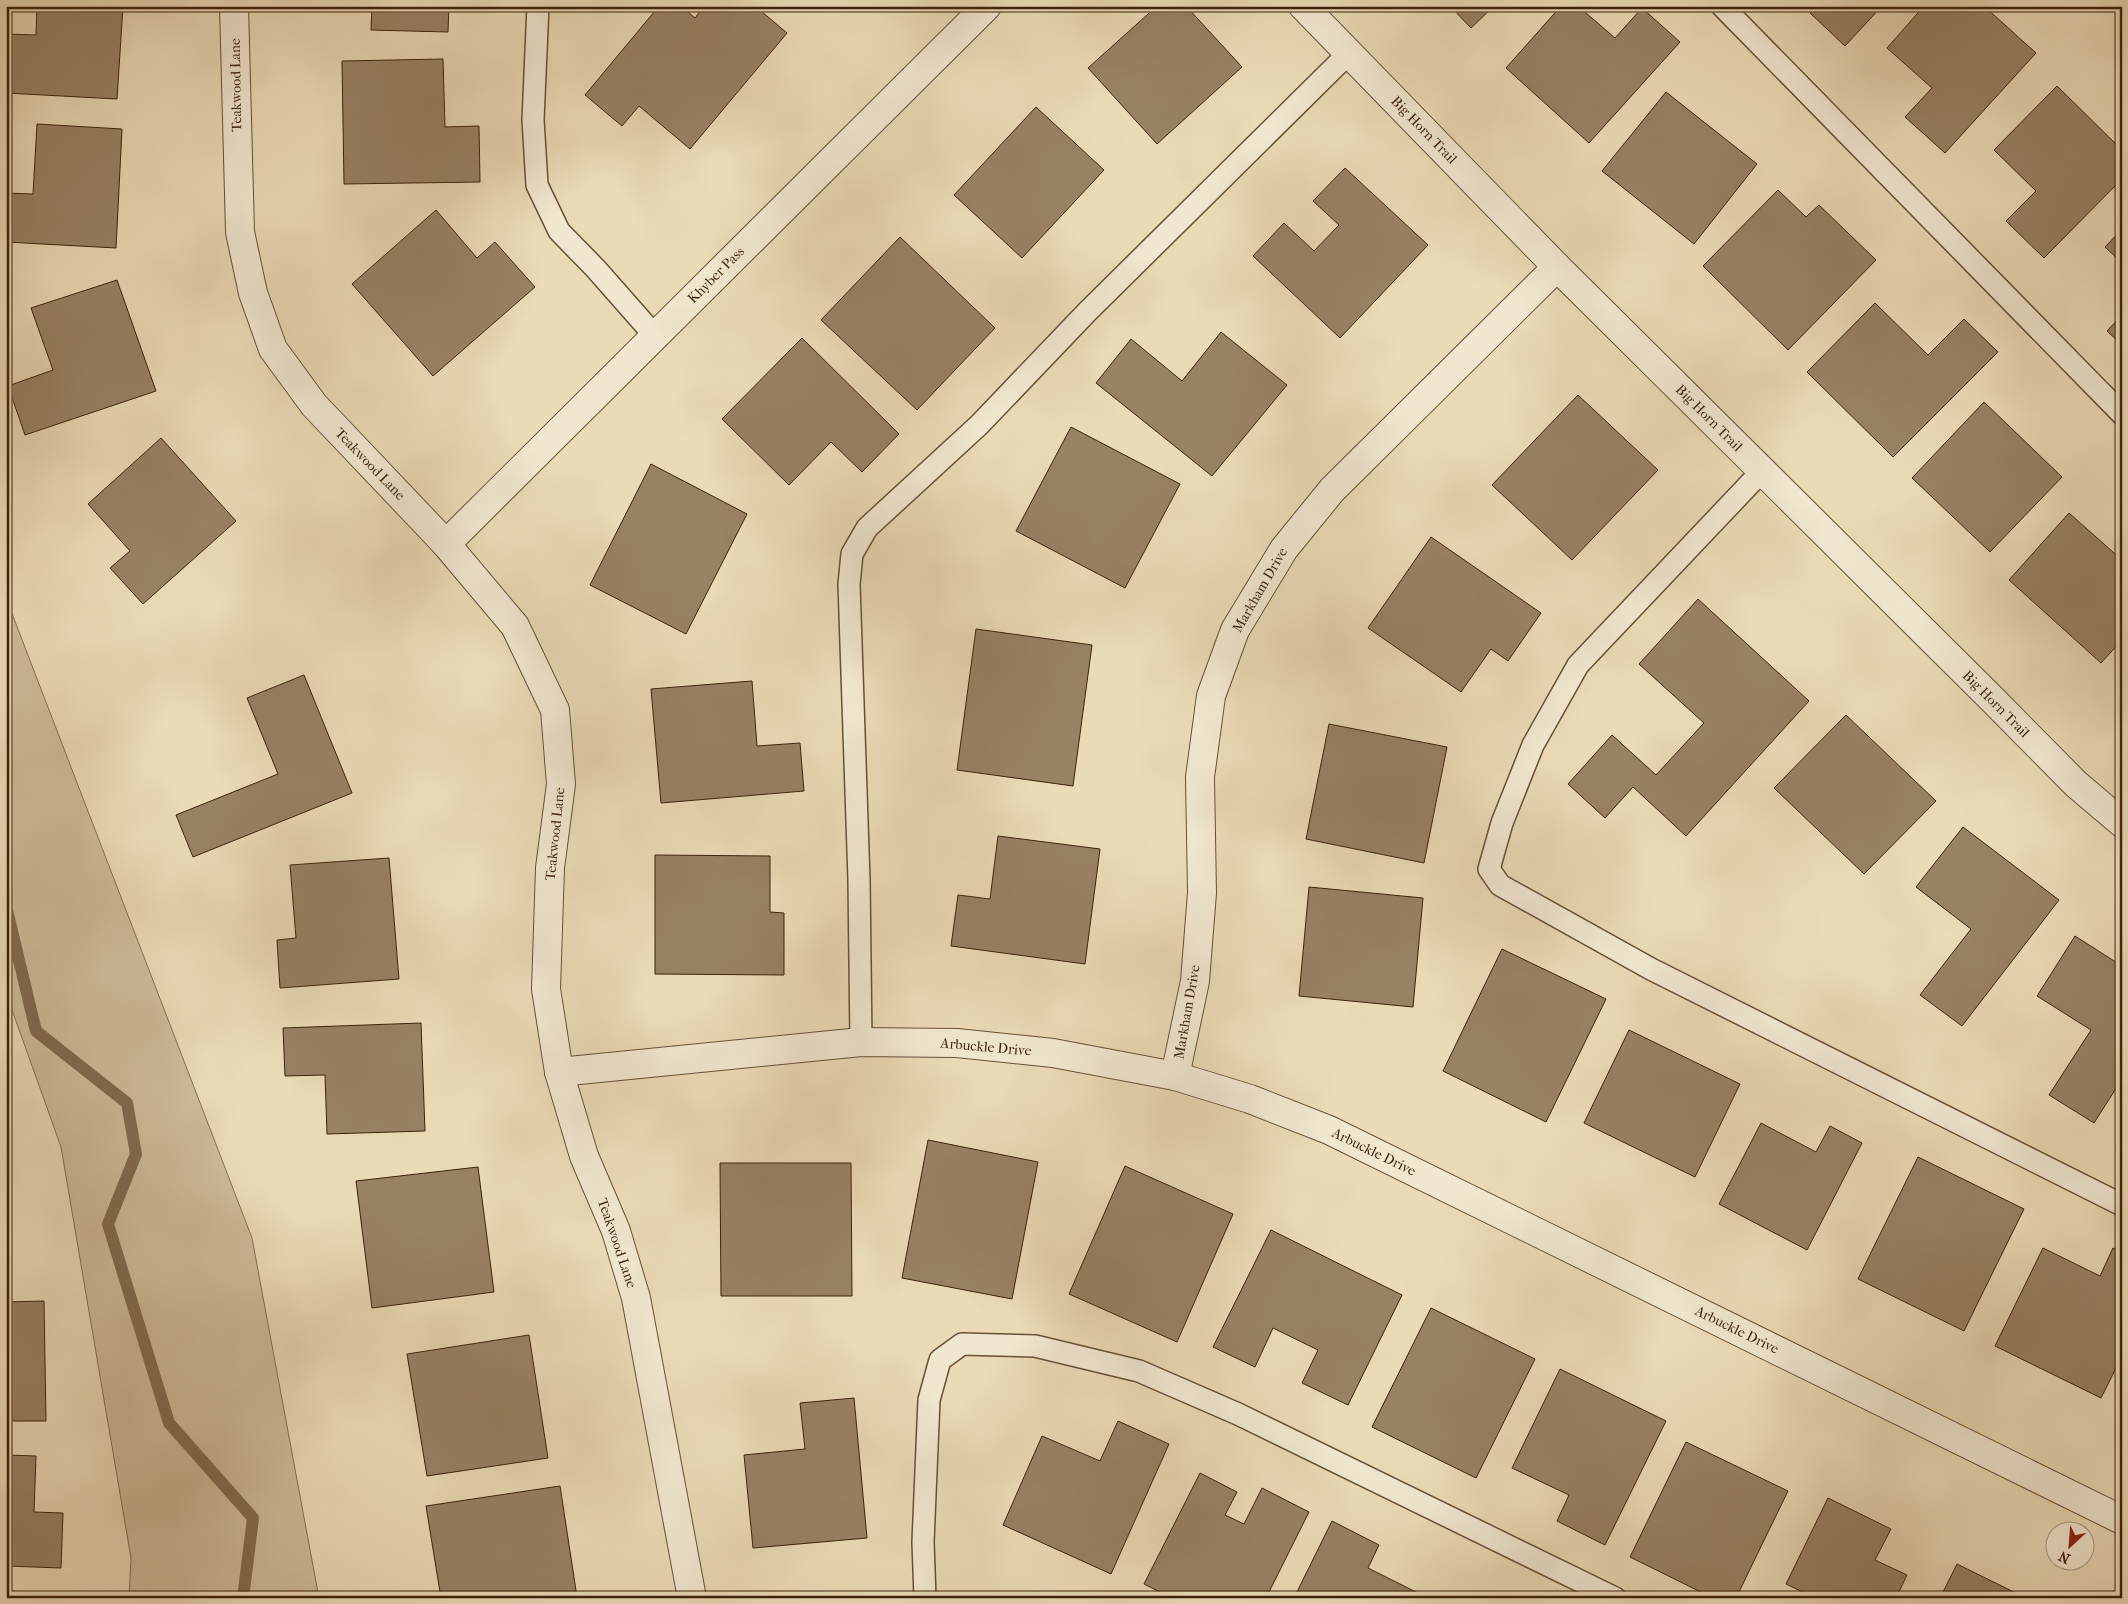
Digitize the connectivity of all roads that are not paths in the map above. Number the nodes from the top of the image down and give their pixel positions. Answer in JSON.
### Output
{"nodes":[{"id":1,"x":234,"y":6,"type":"edge"},
{"id":2,"x":538,"y":6,"type":"edge"},
{"id":3,"x":987,"y":6,"type":"edge"},
{"id":4,"x":1304,"y":6,"type":"edge"},
{"id":5,"x":1722,"y":6,"type":"edge"},
{"id":6,"x":1349,"y":54,"type":"junction"},
{"id":7,"x":1557,"y":267,"type":"junction"},
{"id":8,"x":655,"y":336,"type":"junction"},
{"id":9,"x":2122,"y":414,"type":"edge"},
{"id":10,"x":1762,"y":471,"type":"junction"},
{"id":11,"x":446,"y":544,"type":"junction"},
{"id":12,"x":2122,"y":823,"type":"edge"},
{"id":13,"x":861,"y":1042,"type":"junction"},
{"id":14,"x":559,"y":1072,"type":"junction"},
{"id":15,"x":1174,"y":1076,"type":"junction"},
{"id":16,"x":2122,"y":1205,"type":"edge"},
{"id":17,"x":2122,"y":1520,"type":"edge"},
{"id":18,"x":692,"y":1598,"type":"edge"},
{"id":19,"x":925,"y":1598,"type":"edge"},
{"id":20,"x":1615,"y":1598,"type":"edge"}],
"edges":[{"from":1,"to":11,"type":"street","name":"Teakwood Lane"},
{"from":2,"to":8,"type":"lane"},
{"from":3,"to":8,"type":"street","name":"Khyber Pass"},
{"from":4,"to":6,"type":"street","name":"Big Horn Trail"},
{"from":5,"to":9,"type":"lane"},
{"from":6,"to":7,"type":"street","name":"Big Horn Trail"},
{"from":6,"to":13,"type":"lane"},
{"from":7,"to":10,"type":"street","name":"Big Horn Trail"},
{"from":7,"to":15,"type":"street","name":"Markham Drive"},
{"from":8,"to":11,"type":"street","name":"Khyber Pass"},
{"from":10,"to":12,"type":"street","name":"Big Horn Trail"},
{"from":10,"to":16,"type":"lane"},
{"from":11,"to":14,"type":"street","name":"Teakwood Lane"},
{"from":13,"to":14,"type":"street","name":"Arbuckle Drive"},
{"from":13,"to":15,"type":"street","name":"Arbuckle Drive"},
{"from":14,"to":18,"type":"street","name":"Teakwood Lane"},
{"from":15,"to":17,"type":"street","name":"Arbuckle Drive"},
{"from":19,"to":20,"type":"lane"}]}
